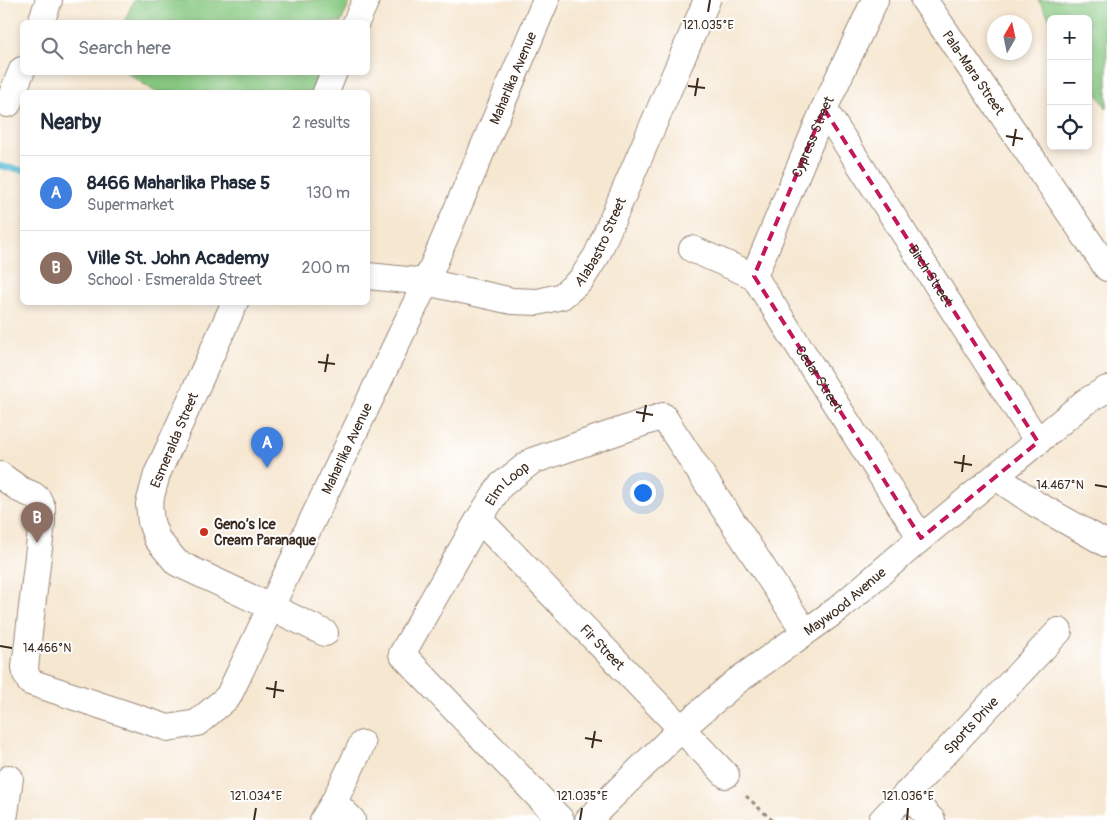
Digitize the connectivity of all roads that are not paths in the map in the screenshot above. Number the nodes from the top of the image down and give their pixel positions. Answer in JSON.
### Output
{"nodes":[{"id":1,"x":49,"y":0,"type":"edge"},
{"id":2,"x":366,"y":0,"type":"edge"},
{"id":3,"x":546,"y":0,"type":"edge"},
{"id":4,"x":707,"y":0,"type":"edge"},
{"id":5,"x":875,"y":0,"type":"edge"},
{"id":6,"x":924,"y":0,"type":"edge"},
{"id":7,"x":42,"y":20,"type":"edge"},
{"id":8,"x":357,"y":20,"type":"edge"},
{"id":9,"x":20,"y":75,"type":"edge"},
{"id":10,"x":333,"y":75,"type":"edge"},
{"id":11,"x":327,"y":90,"type":"edge"},
{"id":12,"x":10,"y":107,"type":"edge"},
{"id":13,"x":824,"y":109,"type":"junction"},
{"id":14,"x":692,"y":249,"type":"dead end"},
{"id":15,"x":1107,"y":268,"type":"edge"},
{"id":16,"x":370,"y":276,"type":"edge"},
{"id":17,"x":754,"y":276,"type":"junction"},
{"id":18,"x":426,"y":282,"type":"junction"},
{"id":19,"x":234,"y":305,"type":"edge"},
{"id":20,"x":1107,"y":389,"type":"edge"},
{"id":21,"x":1038,"y":442,"type":"junction"},
{"id":22,"x":0,"y":475,"type":"edge"},
{"id":23,"x":996,"y":477,"type":"junction"},
{"id":24,"x":479,"y":519,"type":"junction"},
{"id":25,"x":922,"y":538,"type":"junction"},
{"id":26,"x":1107,"y":544,"type":"edge"},
{"id":27,"x":271,"y":606,"type":"junction"},
{"id":28,"x":1059,"y":631,"type":"dead end"},
{"id":29,"x":805,"y":632,"type":"junction"},
{"id":30,"x":325,"y":634,"type":"dead end"},
{"id":31,"x":682,"y":728,"type":"junction"},
{"id":32,"x":362,"y":744,"type":"dead end"},
{"id":33,"x":726,"y":775,"type":"dead end"},
{"id":34,"x":10,"y":778,"type":"dead end"},
{"id":35,"x":906,"y":794,"type":"junction"},
{"id":36,"x":329,"y":811,"type":"edge"},
{"id":37,"x":4,"y":820,"type":"edge"},
{"id":38,"x":352,"y":820,"type":"edge"},
{"id":39,"x":561,"y":820,"type":"edge"},
{"id":40,"x":588,"y":820,"type":"edge"},
{"id":41,"x":882,"y":820,"type":"edge"},
{"id":42,"x":932,"y":820,"type":"edge"}],
"edges":[{"from":1,"to":7,"type":"street"},
{"from":2,"to":8,"type":"street"},
{"from":3,"to":18,"type":"street","name":"Maharlika Avenue"},
{"from":4,"to":18,"type":"street","name":"Alabastro Street"},
{"from":5,"to":13,"type":"street","name":"Cypress Street"},
{"from":6,"to":15,"type":"street","name":"Pala-Mara Street"},
{"from":9,"to":12,"type":"street"},
{"from":10,"to":11,"type":"street"},
{"from":13,"to":17,"type":"street","name":"Cypress Street"},
{"from":13,"to":21,"type":"street","name":"Birch Street"},
{"from":14,"to":17,"type":"street"},
{"from":16,"to":18,"type":"street","name":"Alabastro Street"},
{"from":17,"to":25,"type":"street","name":"Cedar Street"},
{"from":18,"to":27,"type":"street","name":"Maharlika Avenue"},
{"from":19,"to":27,"type":"street","name":"Esmeralda Street"},
{"from":20,"to":21,"type":"street","name":"Maywood Avenue"},
{"from":21,"to":23,"type":"street","name":"Maywood Avenue"},
{"from":22,"to":27,"type":"street","name":"Maharlika Avenue"},
{"from":23,"to":25,"type":"street","name":"Maywood Avenue"},
{"from":23,"to":26,"type":"street"},
{"from":24,"to":29,"type":"street","name":"Elm Loop"},
{"from":24,"to":31,"type":"street","name":"Fir Street"},
{"from":24,"to":39,"type":"street","name":"Elm Loop"},
{"from":25,"to":29,"type":"street","name":"Maywood Avenue"},
{"from":27,"to":30,"type":"street","name":"Esmeralda Street"},
{"from":28,"to":35,"type":"street","name":"Sports Drive"},
{"from":29,"to":31,"type":"street","name":"Maywood Avenue"},
{"from":31,"to":33,"type":"street","name":"Fir Street"},
{"from":31,"to":40,"type":"street","name":"Maywood Avenue"},
{"from":32,"to":36,"type":"street"},
{"from":34,"to":37,"type":"street"},
{"from":35,"to":41,"type":"street","name":"Sports Drive"},
{"from":35,"to":42,"type":"street"},
{"from":36,"to":38,"type":"street"}]}
